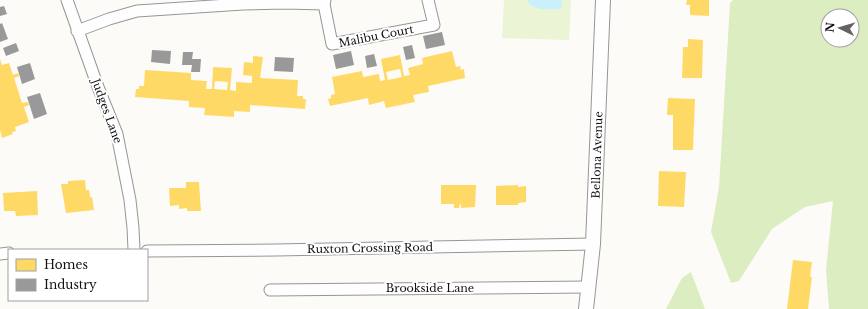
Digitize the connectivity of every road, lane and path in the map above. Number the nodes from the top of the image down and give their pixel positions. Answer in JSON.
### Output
{"nodes":[{"id":1,"x":67,"y":0,"type":"edge"},
{"id":2,"x":428,"y":0,"type":"edge"},
{"id":3,"x":602,"y":0,"type":"edge"},
{"id":4,"x":325,"y":2,"type":"edge"},
{"id":5,"x":77,"y":31,"type":"junction"},
{"id":6,"x":593,"y":244,"type":"junction"},
{"id":7,"x":134,"y":249,"type":"edge"},
{"id":8,"x":148,"y":251,"type":"edge"},
{"id":9,"x":589,"y":287,"type":"junction"},
{"id":10,"x":270,"y":290,"type":"dead end"},
{"id":11,"x":586,"y":309,"type":"edge"}],
"edges":[{"from":1,"to":5,"type":"street","name":"Judges Lane"},
{"from":2,"to":4,"type":"street","name":"Malibu Court"},
{"from":3,"to":6,"type":"street","name":"Bellona Avenue"},
{"from":4,"to":5,"type":"street","name":"Malibu Court"},
{"from":5,"to":7,"type":"street","name":"Judges Lane"},
{"from":6,"to":8,"type":"street","name":"Ruxton Crossing Road"},
{"from":6,"to":9,"type":"street","name":"Bellona Avenue"},
{"from":9,"to":10,"type":"street","name":"Brookside Lane"},
{"from":9,"to":11,"type":"street","name":"Bellona Avenue"}]}
